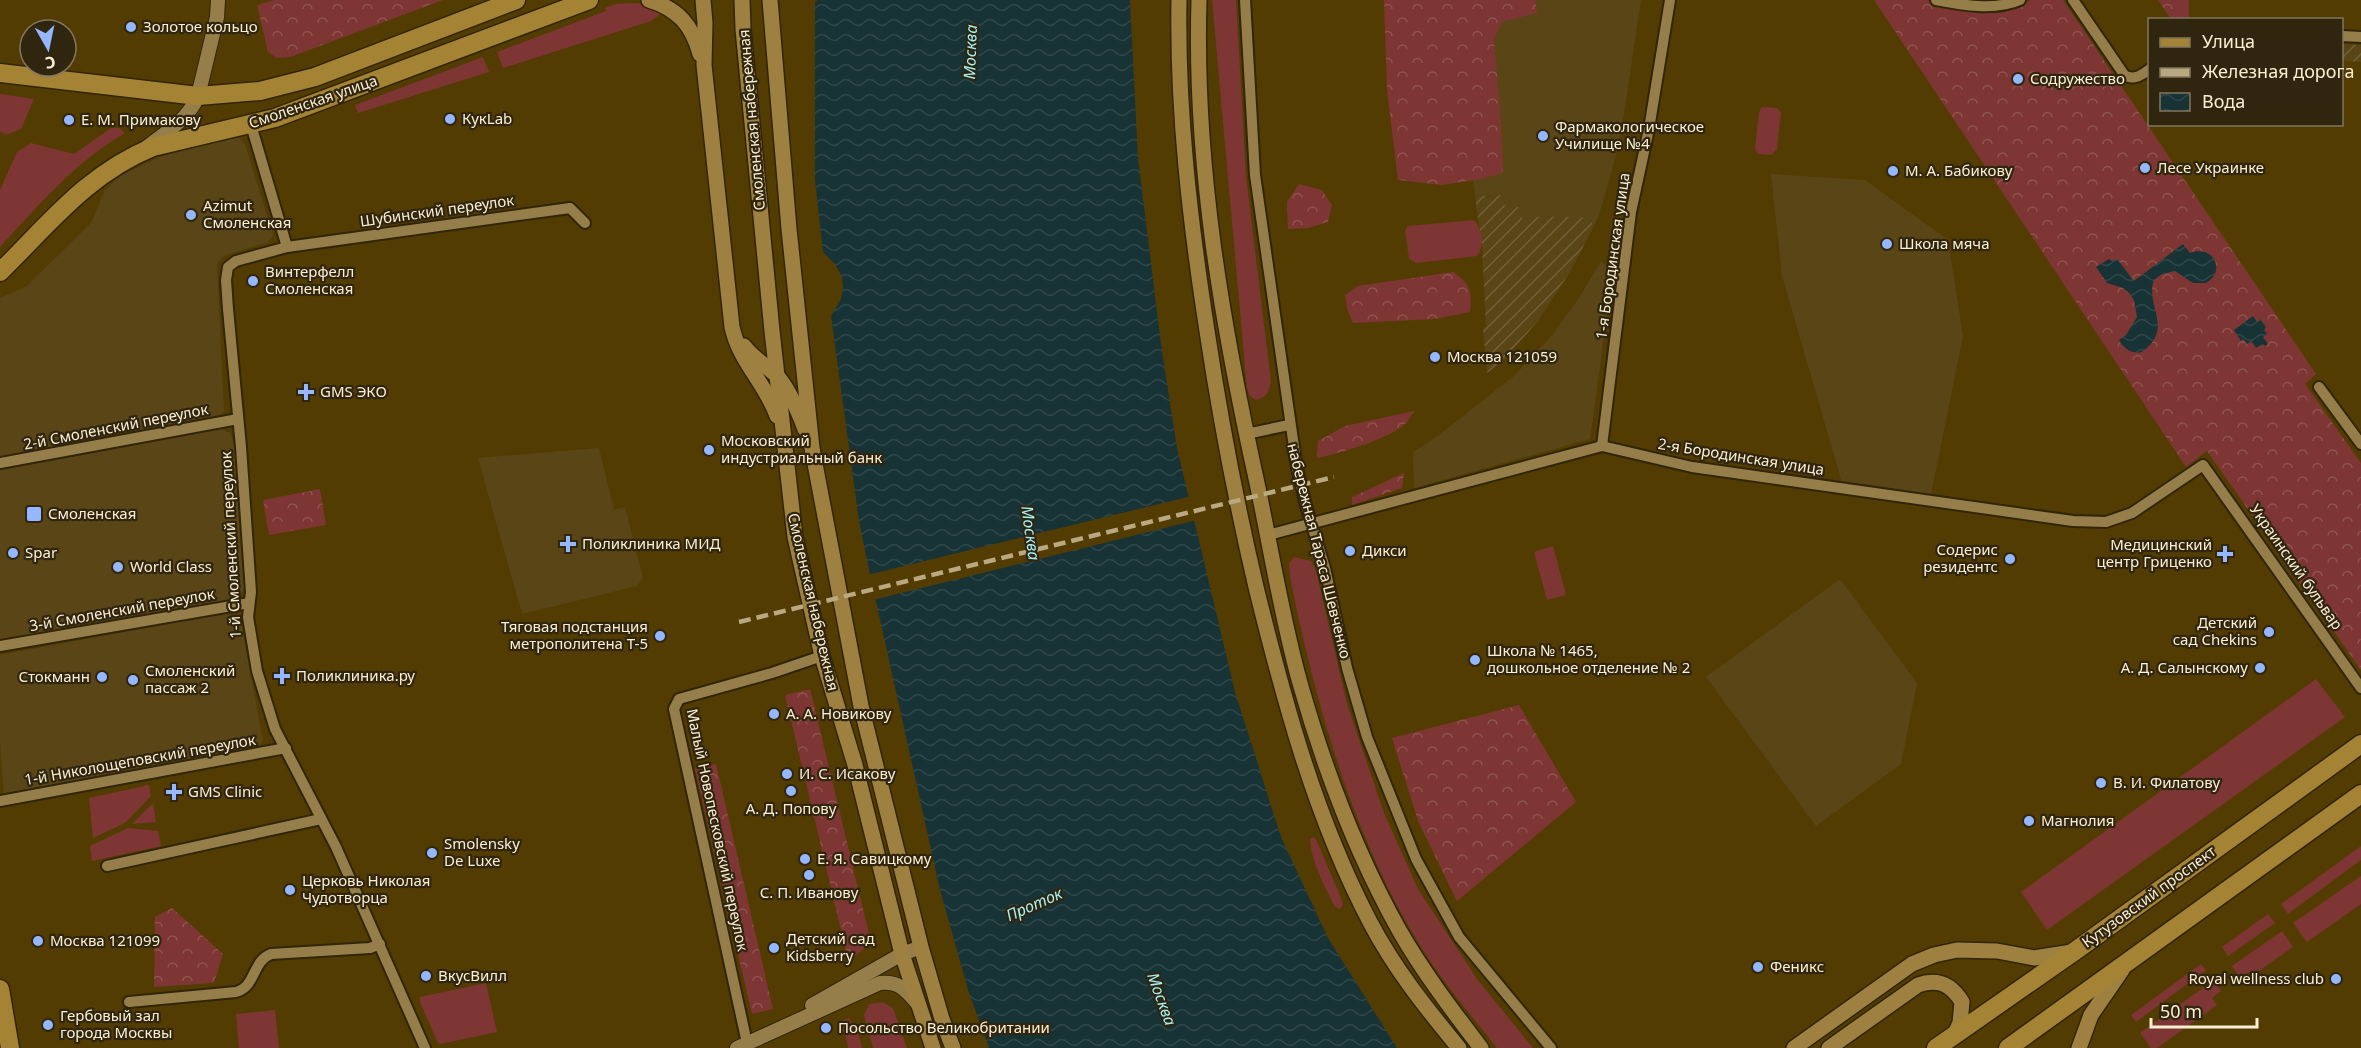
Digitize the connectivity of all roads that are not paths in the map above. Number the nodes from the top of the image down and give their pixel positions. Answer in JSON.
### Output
{"nodes":[{"id":1,"x":218,"y":0,"type":"edge"},
{"id":2,"x":516,"y":0,"type":"edge"},
{"id":3,"x":603,"y":0,"type":"edge"},
{"id":4,"x":649,"y":0,"type":"edge"},
{"id":5,"x":703,"y":0,"type":"edge"},
{"id":6,"x":742,"y":0,"type":"edge"},
{"id":7,"x":770,"y":0,"type":"edge"},
{"id":8,"x":1179,"y":0,"type":"edge"},
{"id":9,"x":1245,"y":0,"type":"edge"},
{"id":10,"x":1670,"y":0,"type":"edge"},
{"id":11,"x":1936,"y":0,"type":"edge"},
{"id":12,"x":2020,"y":0,"type":"edge"},
{"id":13,"x":2073,"y":0,"type":"edge"},
{"id":14,"x":1199,"y":1,"type":"edge"},
{"id":15,"x":584,"y":2,"type":"edge"},
{"id":16,"x":2343,"y":36,"type":"edge"},
{"id":17,"x":2361,"y":36,"type":"edge"},
{"id":18,"x":704,"y":65,"type":"junction"},
{"id":19,"x":2148,"y":70,"type":"edge"},
{"id":20,"x":0,"y":73,"type":"edge"},
{"id":21,"x":198,"y":96,"type":"junction"},
{"id":22,"x":251,"y":125,"type":"junction"},
{"id":23,"x":139,"y":153,"type":"junction"},
{"id":24,"x":585,"y":223,"type":"dead end"},
{"id":25,"x":287,"y":247,"type":"junction"},
{"id":26,"x":0,"y":272,"type":"edge"},
{"id":27,"x":771,"y":318,"type":"junction"},
{"id":28,"x":732,"y":327,"type":"junction"},
{"id":29,"x":741,"y":343,"type":"junction"},
{"id":30,"x":777,"y":375,"type":"junction"},
{"id":31,"x":2319,"y":387,"type":"dead end"},
{"id":32,"x":238,"y":419,"type":"junction"},
{"id":33,"x":1289,"y":425,"type":"junction"},
{"id":34,"x":783,"y":433,"type":"junction"},
{"id":35,"x":1246,"y":434,"type":"junction"},
{"id":36,"x":2361,"y":444,"type":"edge"},
{"id":37,"x":1602,"y":446,"type":"junction"},
{"id":38,"x":812,"y":448,"type":"junction"},
{"id":39,"x":0,"y":463,"type":"edge"},
{"id":40,"x":2203,"y":465,"type":"joint"},
{"id":41,"x":1312,"y":523,"type":"junction"},
{"id":42,"x":1268,"y":535,"type":"junction"},
{"id":43,"x":249,"y":603,"type":"junction"},
{"id":44,"x":0,"y":646,"type":"edge"},
{"id":45,"x":822,"y":657,"type":"junction"},
{"id":46,"x":2361,"y":688,"type":"edge"},
{"id":47,"x":2361,"y":744,"type":"edge"},
{"id":48,"x":286,"y":748,"type":"junction"},
{"id":49,"x":2360,"y":796,"type":"edge"},
{"id":50,"x":0,"y":801,"type":"edge"},
{"id":51,"x":321,"y":819,"type":"junction"},
{"id":52,"x":107,"y":866,"type":"dead end"},
{"id":53,"x":380,"y":944,"type":"junction"},
{"id":54,"x":921,"y":947,"type":"junction"},
{"id":55,"x":2075,"y":951,"type":"junction"},
{"id":56,"x":903,"y":954,"type":"junction"},
{"id":57,"x":2128,"y":962,"type":"junction"},
{"id":58,"x":0,"y":989,"type":"edge"},
{"id":59,"x":129,"y":1002,"type":"dead end"},
{"id":60,"x":917,"y":1003,"type":"junction"},
{"id":61,"x":769,"y":1032,"type":"junction"},
{"id":62,"x":1954,"y":1036,"type":"junction"},
{"id":63,"x":742,"y":1045,"type":"edge"},
{"id":64,"x":10,"y":1048,"type":"edge"},
{"id":65,"x":425,"y":1048,"type":"edge"},
{"id":66,"x":933,"y":1048,"type":"edge"},
{"id":67,"x":953,"y":1048,"type":"edge"},
{"id":68,"x":1460,"y":1048,"type":"edge"},
{"id":69,"x":1481,"y":1048,"type":"edge"},
{"id":70,"x":1551,"y":1048,"type":"edge"},
{"id":71,"x":1794,"y":1048,"type":"edge"},
{"id":72,"x":1829,"y":1048,"type":"edge"},
{"id":73,"x":1936,"y":1048,"type":"edge"},
{"id":74,"x":2008,"y":1048,"type":"edge"},
{"id":75,"x":2079,"y":1048,"type":"edge"}],
"edges":[{"from":1,"to":21,"type":"street"},
{"from":2,"to":21,"type":"main road","name":"Смоленская улица"},
{"from":3,"to":15,"type":"main road"},
{"from":4,"to":18,"type":"main road"},
{"from":5,"to":18,"type":"main road"},
{"from":6,"to":27,"type":"main road","name":"Смоленская набережная"},
{"from":7,"to":38,"type":"main road","name":"Смоленская набережная"},
{"from":8,"to":68,"type":"main road"},
{"from":9,"to":33,"type":"street","name":"набережная Тараса Шевченко"},
{"from":10,"to":37,"type":"street","name":"1-я Бородинская улица"},
{"from":11,"to":12,"type":"street"},
{"from":13,"to":19,"type":"street"},
{"from":14,"to":35,"type":"main road"},
{"from":15,"to":22,"type":"main road","name":"Смоленская улица"},
{"from":16,"to":17,"type":"street"},
{"from":18,"to":28,"type":"main road"},
{"from":20,"to":21,"type":"main road","name":"Смоленская улица"},
{"from":21,"to":23,"type":"street"},
{"from":22,"to":23,"type":"main road","name":"Смоленская улица"},
{"from":22,"to":25,"type":"street"},
{"from":23,"to":26,"type":"main road","name":"Смоленская улица"},
{"from":24,"to":25,"type":"street","name":"Шубинский переулок"},
{"from":25,"to":32,"type":"street","name":"1-й Смоленский переулок"},
{"from":27,"to":29,"type":"main road"},
{"from":27,"to":30,"type":"main road","name":"Смоленская набережная"},
{"from":28,"to":29,"type":"main road"},
{"from":28,"to":34,"type":"main road"},
{"from":29,"to":30,"type":"main road"},
{"from":30,"to":34,"type":"main road","name":"Смоленская набережная"},
{"from":30,"to":38,"type":"main road"},
{"from":31,"to":36,"type":"street"},
{"from":32,"to":39,"type":"street","name":"2-й Смоленский переулок"},
{"from":32,"to":43,"type":"street","name":"1-й Смоленский переулок"},
{"from":33,"to":35,"type":"street"},
{"from":33,"to":41,"type":"street","name":"набережная Тараса Шевченко"},
{"from":34,"to":45,"type":"main road","name":"Смоленская набережная"},
{"from":35,"to":42,"type":"main road"},
{"from":37,"to":40,"type":"street","name":"2-я Бородинская улица"},
{"from":37,"to":41,"type":"street","name":"2-я Бородинская улица"},
{"from":38,"to":54,"type":"main road","name":"Смоленская набережная"},
{"from":40,"to":46,"type":"street","name":"Украинский бульвар"},
{"from":41,"to":42,"type":"street","name":"2-я Бородинская улица"},
{"from":41,"to":70,"type":"street","name":"набережная Тараса Шевченко"},
{"from":42,"to":69,"type":"main road"},
{"from":43,"to":44,"type":"street","name":"3-й Смоленский переулок"},
{"from":43,"to":48,"type":"street","name":"1-й Смоленский переулок"},
{"from":45,"to":56,"type":"main road","name":"Смоленская набережная"},
{"from":45,"to":63,"type":"street","name":"Малый Новопесковский переулок"},
{"from":47,"to":55,"type":"main road","name":"Кутузовский проспект"},
{"from":48,"to":50,"type":"street","name":"1-й Николощеповский переулок"},
{"from":48,"to":51,"type":"street","name":"1-й Смоленский переулок"},
{"from":49,"to":57,"type":"main road"},
{"from":51,"to":52,"type":"street"},
{"from":51,"to":53,"type":"street","name":"1-й Смоленский переулок"},
{"from":53,"to":59,"type":"street"},
{"from":53,"to":65,"type":"street","name":"1-й Смоленский переулок"},
{"from":54,"to":56,"type":"street"},
{"from":54,"to":67,"type":"main road","name":"Смоленская набережная"},
{"from":55,"to":62,"type":"main road","name":"Кутузовский проспект"},
{"from":55,"to":71,"type":"main road"},
{"from":56,"to":60,"type":"main road","name":"Смоленская набережная"},
{"from":56,"to":61,"type":"street"},
{"from":57,"to":74,"type":"main road"},
{"from":57,"to":75,"type":"main road"},
{"from":58,"to":64,"type":"main road"},
{"from":60,"to":61,"type":"street"},
{"from":60,"to":66,"type":"main road","name":"Смоленская набережная"},
{"from":61,"to":63,"type":"street"},
{"from":62,"to":72,"type":"main road"},
{"from":62,"to":73,"type":"main road","name":"Кутузовский проспект"}]}
